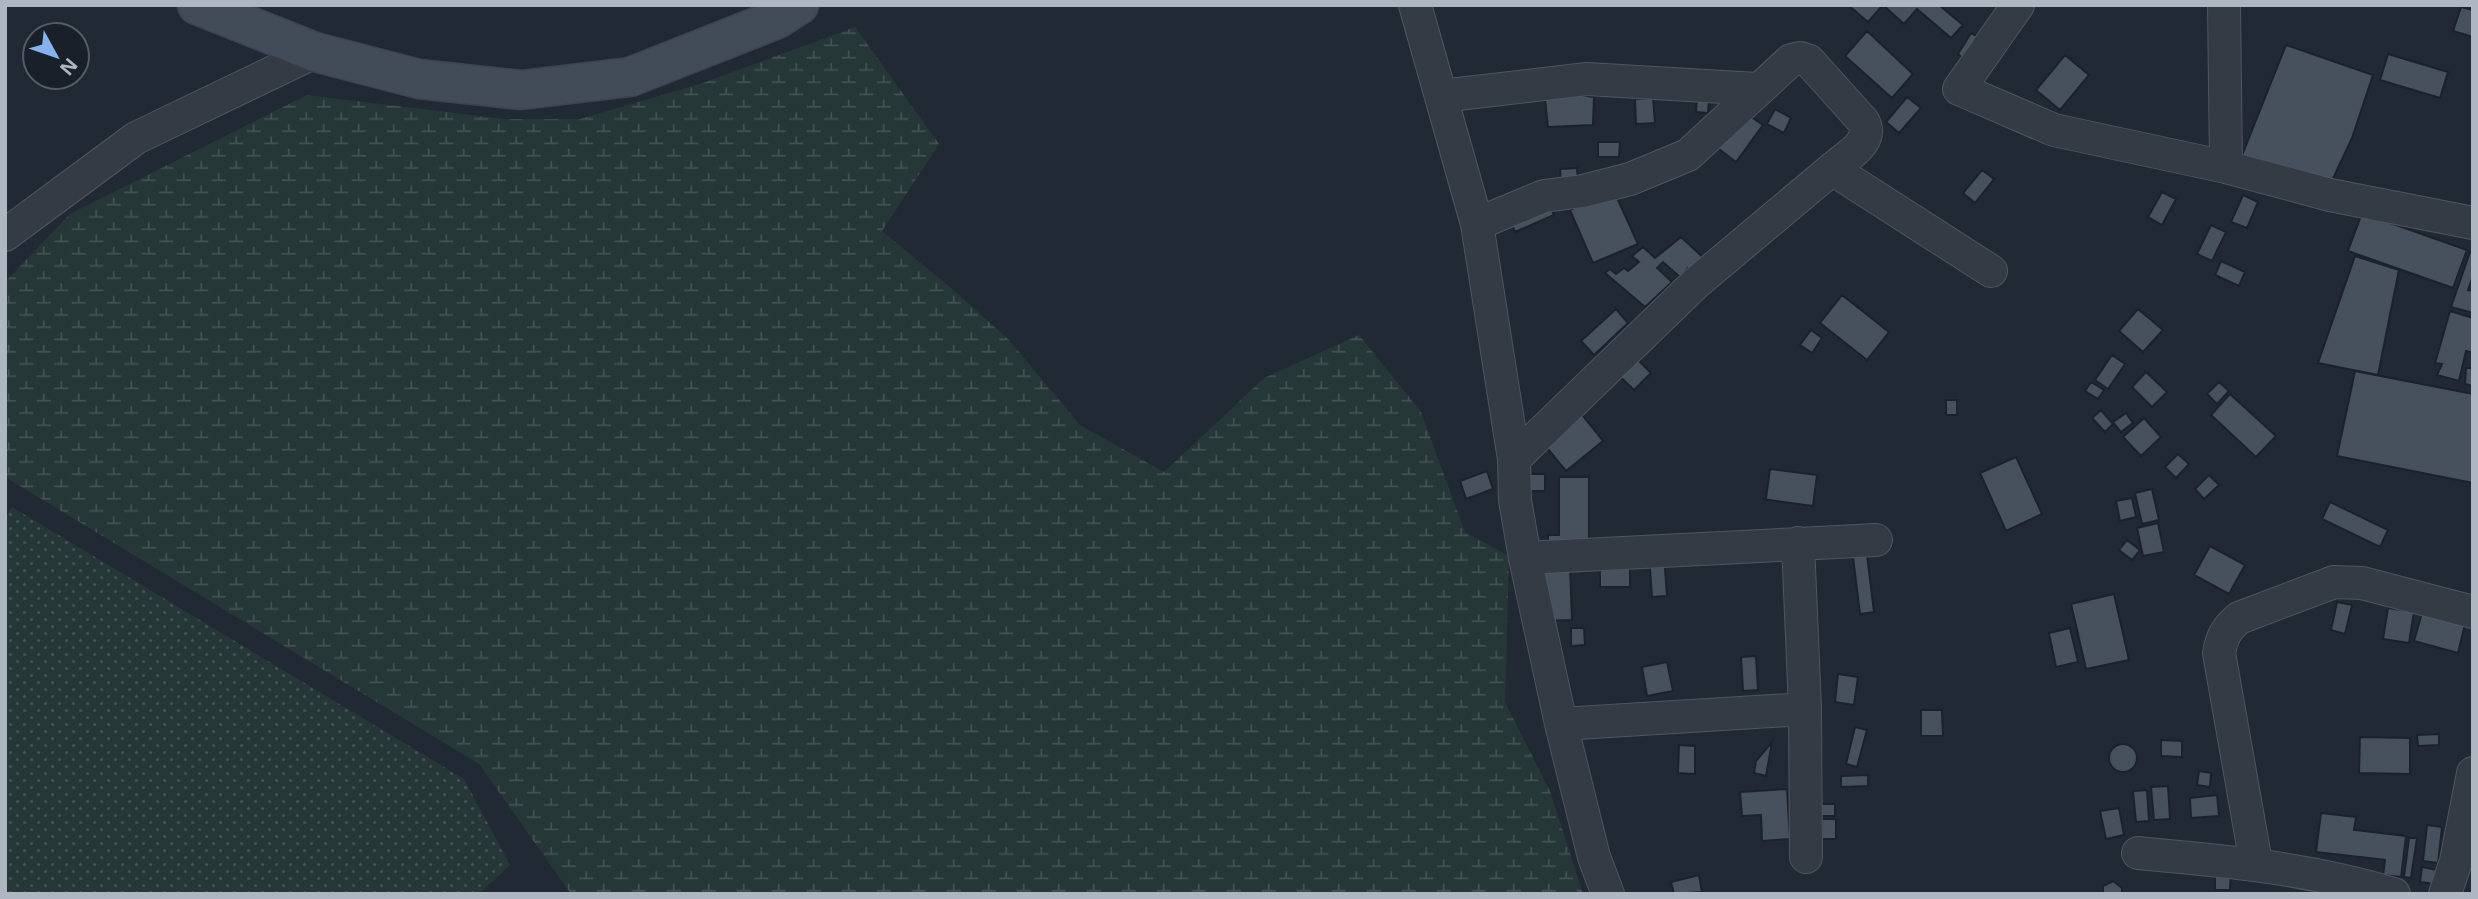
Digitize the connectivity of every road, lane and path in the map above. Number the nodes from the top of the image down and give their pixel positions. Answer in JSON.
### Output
{"nodes":[{"id":1,"x":197,"y":5,"type":"edge"},
{"id":2,"x":799,"y":5,"type":"edge"},
{"id":3,"x":1415,"y":5,"type":"edge"},
{"id":4,"x":2018,"y":5,"type":"edge"},
{"id":5,"x":2224,"y":5,"type":"edge"},
{"id":6,"x":315,"y":52,"type":"junction"},
{"id":7,"x":1757,"y":89,"type":"junction"},
{"id":8,"x":1441,"y":96,"type":"junction"},
{"id":9,"x":2226,"y":167,"type":"junction"},
{"id":10,"x":1832,"y":169,"type":"junction"},
{"id":11,"x":2473,"y":223,"type":"edge"},
{"id":12,"x":1477,"y":224,"type":"junction"},
{"id":13,"x":5,"y":234,"type":"edge"},
{"id":14,"x":1991,"y":271,"type":"dead end"},
{"id":15,"x":1514,"y":459,"type":"junction"},
{"id":16,"x":1875,"y":540,"type":"dead end"},
{"id":17,"x":1798,"y":542,"type":"junction"},
{"id":18,"x":1525,"y":558,"type":"junction"},
{"id":19,"x":2473,"y":612,"type":"edge"},
{"id":20,"x":1805,"y":709,"type":"junction"},
{"id":21,"x":1561,"y":724,"type":"junction"},
{"id":22,"x":2473,"y":773,"type":"edge"},
{"id":23,"x":2138,"y":853,"type":"dead end"},
{"id":24,"x":1806,"y":857,"type":"dead end"},
{"id":25,"x":2464,"y":862,"type":"edge"},
{"id":26,"x":2256,"y":863,"type":"junction"},
{"id":27,"x":1608,"y":894,"type":"edge"},
{"id":28,"x":2394,"y":894,"type":"edge"},
{"id":29,"x":2445,"y":894,"type":"edge"}],
"edges":[{"from":1,"to":6,"type":"street"},
{"from":2,"to":6,"type":"street"},
{"from":3,"to":8,"type":"street"},
{"from":4,"to":9,"type":"street"},
{"from":5,"to":9,"type":"street"},
{"from":6,"to":13,"type":"street"},
{"from":7,"to":8,"type":"street"},
{"from":7,"to":10,"type":"street"},
{"from":7,"to":12,"type":"street"},
{"from":8,"to":12,"type":"street"},
{"from":9,"to":11,"type":"street"},
{"from":10,"to":14,"type":"street"},
{"from":10,"to":15,"type":"street"},
{"from":12,"to":15,"type":"street"},
{"from":15,"to":18,"type":"street"},
{"from":16,"to":17,"type":"street"},
{"from":17,"to":18,"type":"street"},
{"from":17,"to":20,"type":"street"},
{"from":18,"to":21,"type":"street"},
{"from":19,"to":26,"type":"street"},
{"from":20,"to":21,"type":"street"},
{"from":20,"to":24,"type":"street"},
{"from":21,"to":27,"type":"street"},
{"from":22,"to":25,"type":"street"},
{"from":23,"to":26,"type":"street"},
{"from":25,"to":29,"type":"street"},
{"from":26,"to":28,"type":"street"}]}
